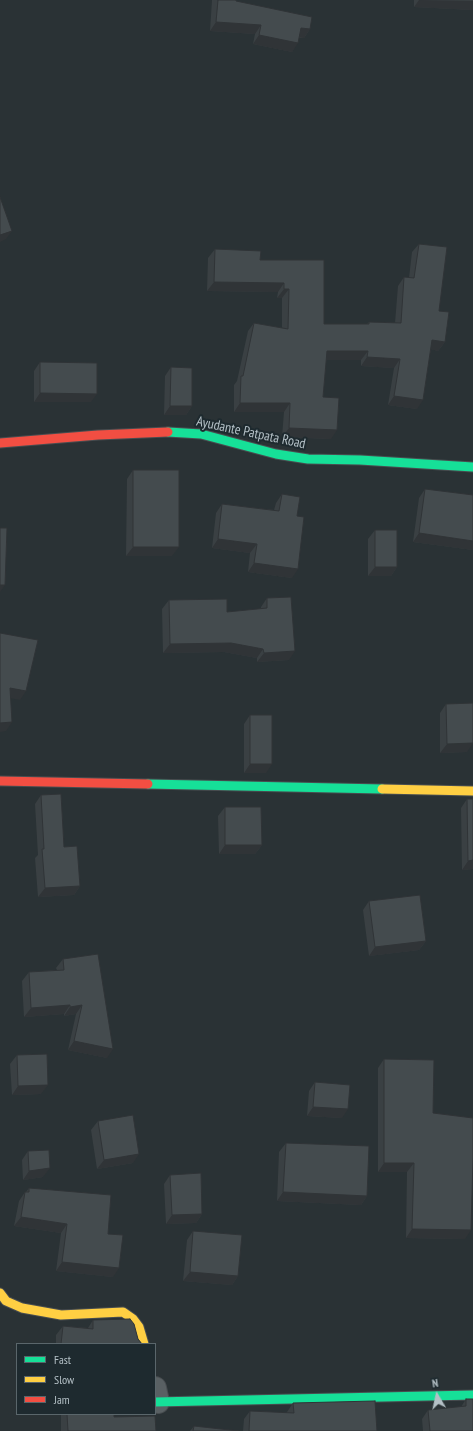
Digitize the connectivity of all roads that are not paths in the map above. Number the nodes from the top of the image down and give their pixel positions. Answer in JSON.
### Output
{"nodes":[{"id":1,"x":0,"y":443,"type":"edge"},
{"id":2,"x":473,"y":467,"type":"edge"},
{"id":3,"x":0,"y":781,"type":"edge"},
{"id":4,"x":473,"y":791,"type":"edge"},
{"id":5,"x":0,"y":1293,"type":"edge"},
{"id":6,"x":144,"y":1343,"type":"edge"},
{"id":7,"x":473,"y":1395,"type":"edge"},
{"id":8,"x":156,"y":1397,"type":"edge"}],
"edges":[{"from":1,"to":2,"type":"street","name":"Ayudante Patpata Road"},
{"from":3,"to":4,"type":"street"},
{"from":5,"to":6,"type":"street"},
{"from":7,"to":8,"type":"street"}]}
